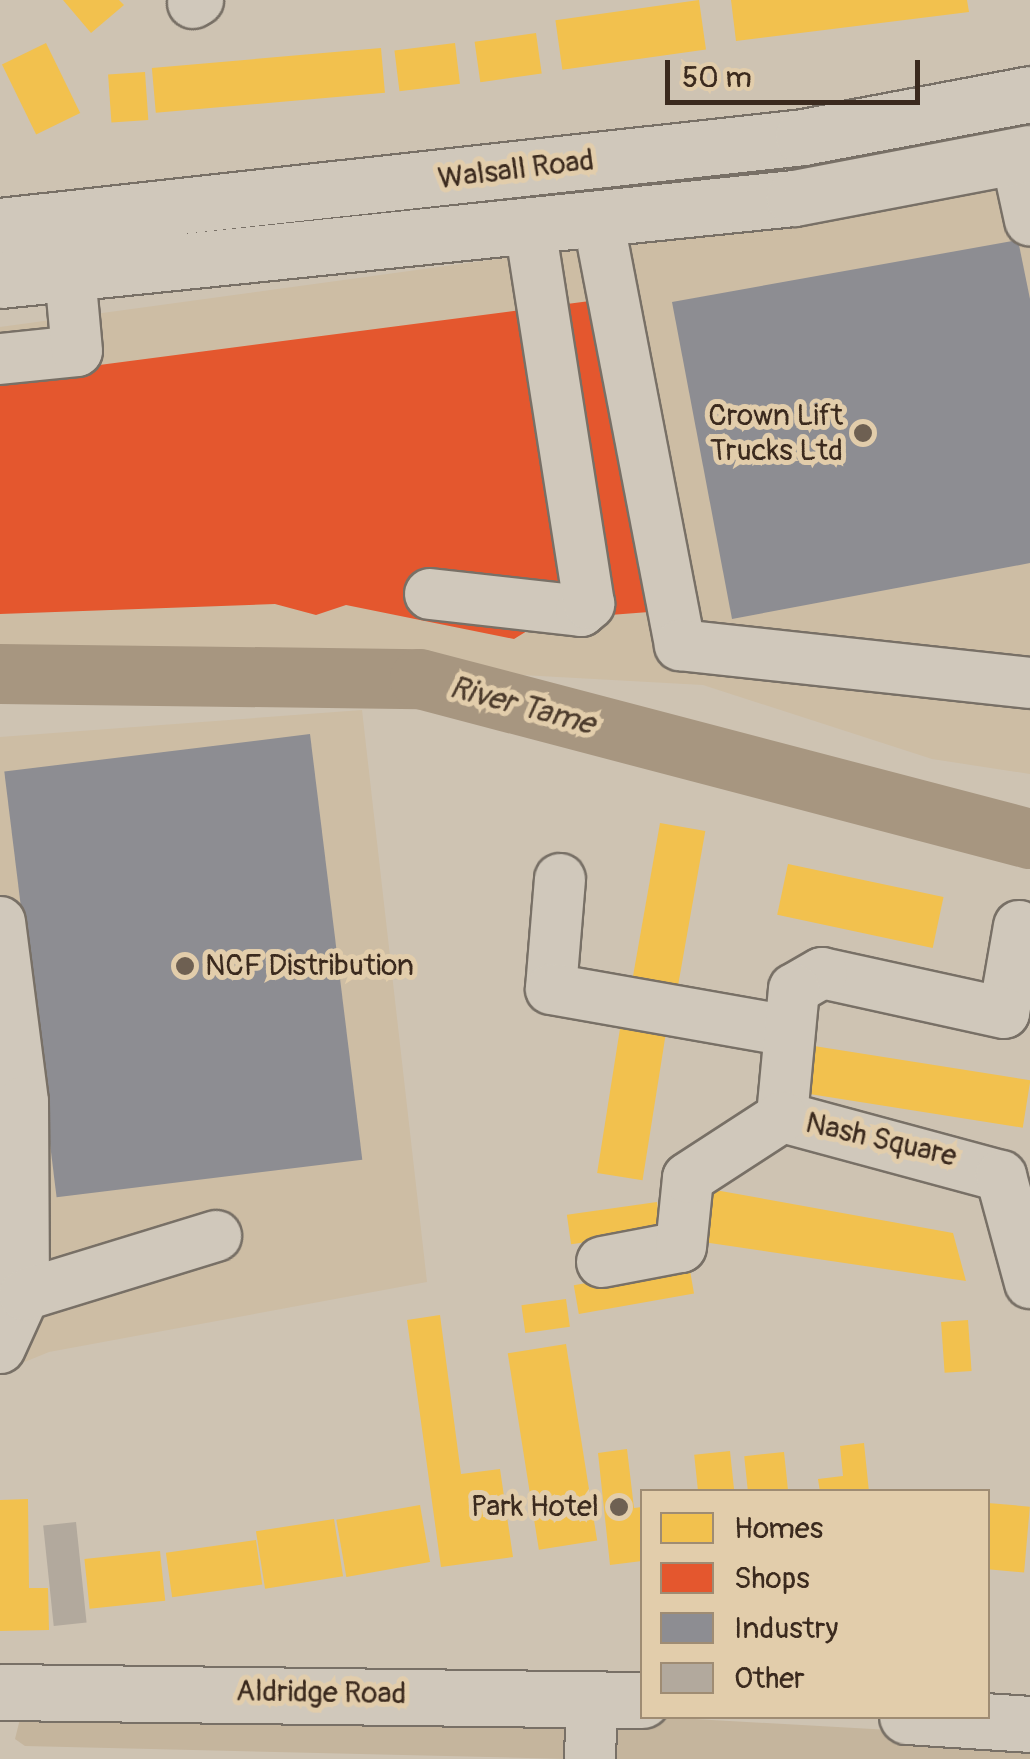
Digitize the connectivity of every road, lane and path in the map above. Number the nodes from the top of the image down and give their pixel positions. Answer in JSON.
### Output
{"nodes":[{"id":1,"x":1030,"y":94,"type":"edge"},
{"id":2,"x":1023,"y":155,"type":"edge"},
{"id":3,"x":598,"y":219,"type":"junction"},
{"id":4,"x":1030,"y":220,"type":"edge"},
{"id":5,"x":0,"y":226,"type":"edge"},
{"id":6,"x":530,"y":226,"type":"junction"},
{"id":7,"x":126,"y":269,"type":"junction"},
{"id":8,"x":0,"y":270,"type":"edge"},
{"id":9,"x":70,"y":274,"type":"junction"},
{"id":10,"x":0,"y":280,"type":"edge"},
{"id":11,"x":0,"y":359,"type":"edge"},
{"id":12,"x":430,"y":594,"type":"dead end"},
{"id":13,"x":1030,"y":683,"type":"edge"},
{"id":14,"x":560,"y":879,"type":"dead end"},
{"id":15,"x":0,"y":922,"type":"edge"},
{"id":16,"x":1018,"y":926,"type":"dead end"},
{"id":17,"x":789,"y":1031,"type":"junction"},
{"id":18,"x":782,"y":1116,"type":"junction"},
{"id":19,"x":216,"y":1236,"type":"dead end"},
{"id":20,"x":602,"y":1262,"type":"dead end"},
{"id":21,"x":1030,"y":1282,"type":"edge"},
{"id":22,"x":24,"y":1296,"type":"junction"},
{"id":23,"x":0,"y":1348,"type":"edge"},
{"id":24,"x":0,"y":1692,"type":"edge"},
{"id":25,"x":617,"y":1699,"type":"edge"},
{"id":26,"x":954,"y":1719,"type":"edge"},
{"id":27,"x":1030,"y":1724,"type":"edge"},
{"id":28,"x":590,"y":1759,"type":"edge"}],
"edges":[{"from":1,"to":5,"type":"main road","name":"Walsall Road"},
{"from":2,"to":3,"type":"main road","name":"Walsall Road"},
{"from":2,"to":4,"type":"street"},
{"from":3,"to":6,"type":"main road","name":"Walsall Road"},
{"from":3,"to":13,"type":"street"},
{"from":6,"to":7,"type":"main road","name":"Walsall Road"},
{"from":6,"to":12,"type":"street"},
{"from":7,"to":8,"type":"street","name":"Walsall Road"},
{"from":7,"to":9,"type":"main road","name":"Walsall Road"},
{"from":9,"to":10,"type":"main road","name":"Walsall Road"},
{"from":9,"to":11,"type":"street"},
{"from":14,"to":17,"type":"street"},
{"from":15,"to":22,"type":"street"},
{"from":16,"to":17,"type":"street","name":"Nash Square"},
{"from":17,"to":18,"type":"street","name":"Nash Square"},
{"from":18,"to":20,"type":"street"},
{"from":18,"to":21,"type":"street","name":"Nash Square"},
{"from":19,"to":22,"type":"street"},
{"from":22,"to":23,"type":"street"},
{"from":24,"to":25,"type":"main road","name":"Aldridge Road"},
{"from":25,"to":28,"type":"street"},
{"from":26,"to":27,"type":"main road"}]}
